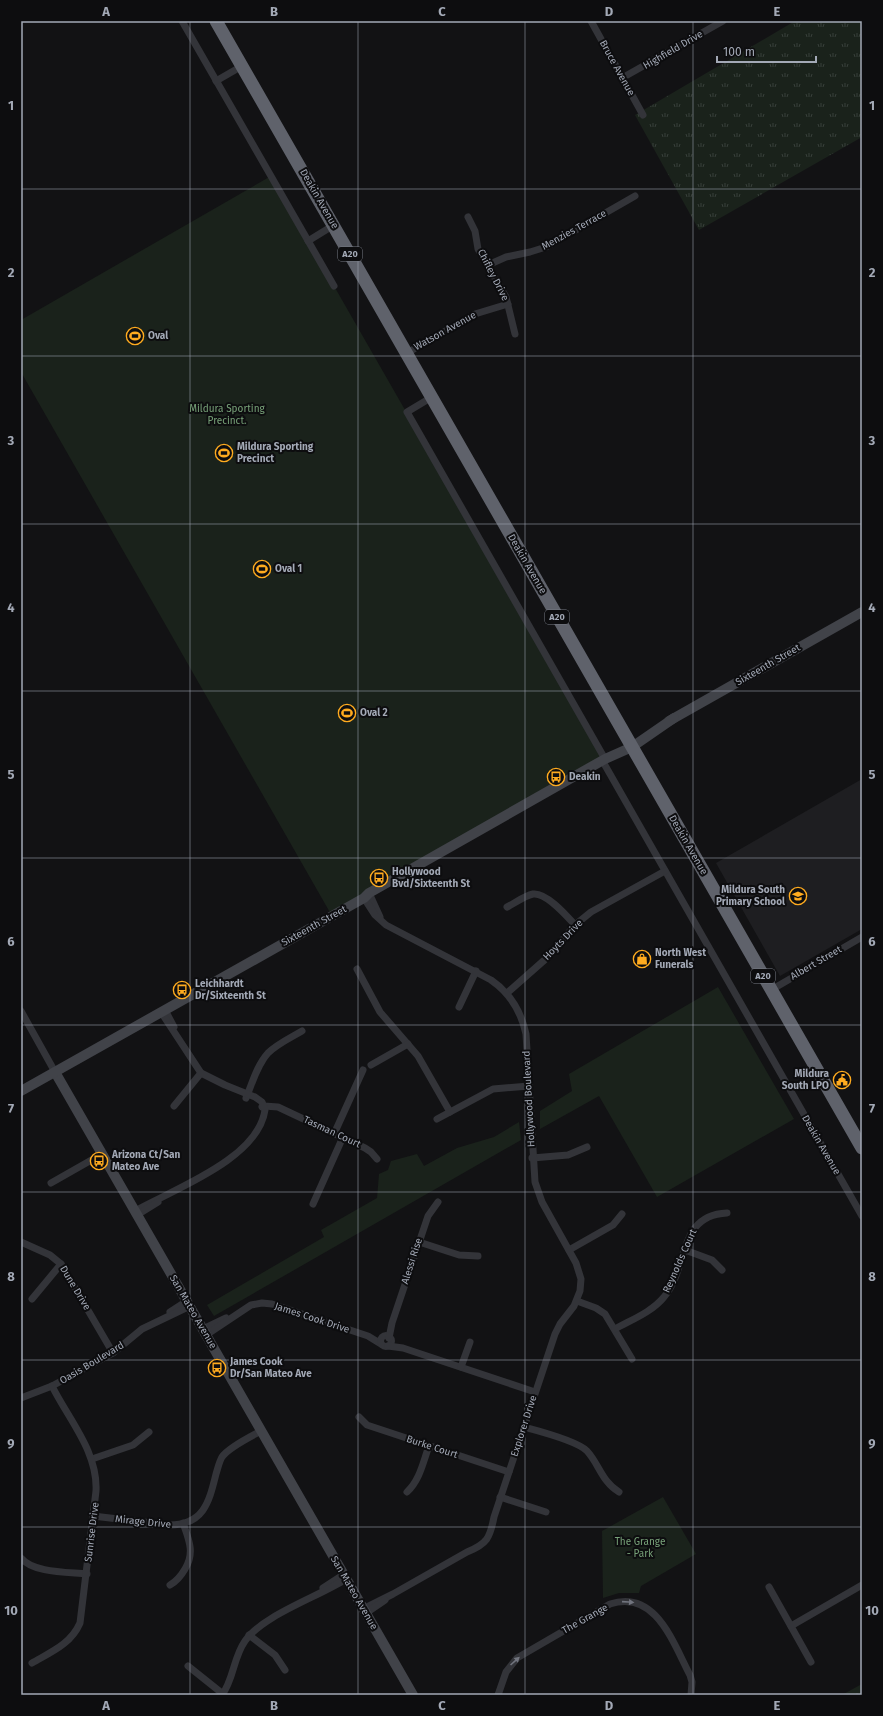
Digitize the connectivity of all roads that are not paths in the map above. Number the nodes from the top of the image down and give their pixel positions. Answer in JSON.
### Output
{"nodes":[{"id":1,"x":182,"y":21,"type":"edge"},
{"id":2,"x":216,"y":21,"type":"edge"},
{"id":3,"x":591,"y":21,"type":"edge"},
{"id":4,"x":723,"y":21,"type":"edge"},
{"id":5,"x":242,"y":66,"type":"junction"},
{"id":6,"x":622,"y":78,"type":"junction"},
{"id":7,"x":216,"y":81,"type":"junction"},
{"id":8,"x":644,"y":116,"type":"dead end"},
{"id":9,"x":635,"y":196,"type":"dead end"},
{"id":10,"x":468,"y":217,"type":"dead end"},
{"id":11,"x":334,"y":225,"type":"junction"},
{"id":12,"x":308,"y":241,"type":"junction"},
{"id":13,"x":488,"y":265,"type":"junction"},
{"id":14,"x":334,"y":286,"type":"dead end"},
{"id":15,"x":508,"y":304,"type":"junction"},
{"id":16,"x":515,"y":334,"type":"dead end"},
{"id":17,"x":407,"y":353,"type":"junction"},
{"id":18,"x":432,"y":397,"type":"junction"},
{"id":19,"x":862,"y":612,"type":"edge"},
{"id":20,"x":630,"y":743,"type":"junction"},
{"id":21,"x":603,"y":760,"type":"junction"},
{"id":22,"x":665,"y":871,"type":"junction"},
{"id":23,"x":367,"y":895,"type":"junction"},
{"id":24,"x":507,"y":907,"type":"dead end"},
{"id":25,"x":575,"y":925,"type":"junction"},
{"id":26,"x":862,"y":937,"type":"edge"},
{"id":27,"x":357,"y":969,"type":"dead end"},
{"id":28,"x":476,"y":971,"type":"junction"},
{"id":29,"x":771,"y":990,"type":"junction"},
{"id":30,"x":507,"y":993,"type":"junction"},
{"id":31,"x":458,"y":1007,"type":"dead end"},
{"id":32,"x":21,"y":1011,"type":"edge"},
{"id":33,"x":163,"y":1011,"type":"junction"},
{"id":34,"x":302,"y":1031,"type":"dead end"},
{"id":35,"x":408,"y":1044,"type":"junction"},
{"id":36,"x":371,"y":1065,"type":"dead end"},
{"id":37,"x":363,"y":1070,"type":"dead end"},
{"id":38,"x":55,"y":1072,"type":"junction"},
{"id":39,"x":201,"y":1073,"type":"junction"},
{"id":40,"x":529,"y":1086,"type":"junction"},
{"id":41,"x":21,"y":1091,"type":"edge"},
{"id":42,"x":247,"y":1095,"type":"junction"},
{"id":43,"x":174,"y":1106,"type":"dead end"},
{"id":44,"x":264,"y":1108,"type":"junction"},
{"id":45,"x":450,"y":1112,"type":"junction"},
{"id":46,"x":437,"y":1119,"type":"dead end"},
{"id":47,"x":334,"y":1134,"type":"junction"},
{"id":48,"x":343,"y":1138,"type":"junction"},
{"id":49,"x":587,"y":1147,"type":"dead end"},
{"id":50,"x":862,"y":1148,"type":"edge"},
{"id":51,"x":102,"y":1154,"type":"junction"},
{"id":52,"x":532,"y":1158,"type":"junction"},
{"id":53,"x":377,"y":1159,"type":"dead end"},
{"id":54,"x":51,"y":1183,"type":"dead end"},
{"id":55,"x":438,"y":1202,"type":"dead end"},
{"id":56,"x":313,"y":1204,"type":"dead end"},
{"id":57,"x":136,"y":1213,"type":"junction"},
{"id":58,"x":727,"y":1213,"type":"dead end"},
{"id":59,"x":622,"y":1214,"type":"dead end"},
{"id":60,"x":862,"y":1216,"type":"edge"},
{"id":61,"x":21,"y":1242,"type":"edge"},
{"id":62,"x":419,"y":1242,"type":"junction"},
{"id":63,"x":569,"y":1250,"type":"junction"},
{"id":64,"x":685,"y":1250,"type":"junction"},
{"id":65,"x":478,"y":1256,"type":"dead end"},
{"id":66,"x":61,"y":1264,"type":"junction"},
{"id":67,"x":722,"y":1270,"type":"dead end"},
{"id":68,"x":32,"y":1299,"type":"dead end"},
{"id":69,"x":577,"y":1301,"type":"junction"},
{"id":70,"x":188,"y":1303,"type":"junction"},
{"id":71,"x":615,"y":1329,"type":"junction"},
{"id":72,"x":204,"y":1332,"type":"junction"},
{"id":73,"x":555,"y":1334,"type":"joint"},
{"id":74,"x":386,"y":1340,"type":"junction"},
{"id":75,"x":470,"y":1342,"type":"dead end"},
{"id":76,"x":113,"y":1353,"type":"junction"},
{"id":77,"x":632,"y":1359,"type":"dead end"},
{"id":78,"x":461,"y":1367,"type":"junction"},
{"id":79,"x":52,"y":1386,"type":"junction"},
{"id":80,"x":535,"y":1392,"type":"junction"},
{"id":81,"x":21,"y":1398,"type":"edge"},
{"id":82,"x":359,"y":1417,"type":"dead end"},
{"id":83,"x":524,"y":1427,"type":"junction"},
{"id":84,"x":261,"y":1431,"type":"junction"},
{"id":85,"x":149,"y":1432,"type":"dead end"},
{"id":86,"x":429,"y":1446,"type":"junction"},
{"id":87,"x":92,"y":1459,"type":"junction"},
{"id":88,"x":509,"y":1472,"type":"junction"},
{"id":89,"x":406,"y":1492,"type":"dead end"},
{"id":90,"x":618,"y":1492,"type":"dead end"},
{"id":91,"x":500,"y":1497,"type":"junction"},
{"id":92,"x":546,"y":1512,"type":"dead end"},
{"id":93,"x":93,"y":1516,"type":"junction"},
{"id":94,"x":183,"y":1523,"type":"junction"},
{"id":95,"x":21,"y":1558,"type":"edge"},
{"id":96,"x":87,"y":1574,"type":"junction"},
{"id":97,"x":345,"y":1577,"type":"junction"},
{"id":98,"x":170,"y":1585,"type":"dead end"},
{"id":99,"x":769,"y":1587,"type":"dead end"},
{"id":100,"x":862,"y":1587,"type":"edge"},
{"id":101,"x":364,"y":1611,"type":"junction"},
{"id":102,"x":792,"y":1626,"type":"junction"},
{"id":103,"x":249,"y":1635,"type":"junction"},
{"id":104,"x":811,"y":1662,"type":"dead end"},
{"id":105,"x":32,"y":1663,"type":"dead end"},
{"id":106,"x":188,"y":1666,"type":"dead end"},
{"id":107,"x":285,"y":1670,"type":"dead end"},
{"id":108,"x":223,"y":1694,"type":"edge"},
{"id":109,"x":413,"y":1695,"type":"edge"},
{"id":110,"x":498,"y":1695,"type":"edge"},
{"id":111,"x":691,"y":1695,"type":"edge"}],
"edges":[{"from":1,"to":7,"type":"street"},
{"from":2,"to":5,"type":"highway","name":"Deakin Avenue","number":"A20"},
{"from":3,"to":6,"type":"street","name":"Bruce Avenue"},
{"from":4,"to":6,"type":"street","name":"Highfield Drive"},
{"from":5,"to":7,"type":"street"},
{"from":5,"to":11,"type":"highway","name":"Deakin Avenue","number":"A20"},
{"from":6,"to":8,"type":"street","name":"Bruce Avenue"},
{"from":7,"to":12,"type":"street"},
{"from":9,"to":13,"type":"street","name":"Menzies Terrace"},
{"from":10,"to":13,"type":"street","name":"Chifley Drive"},
{"from":11,"to":12,"type":"street"},
{"from":11,"to":17,"type":"highway","name":"Deakin Avenue","number":"A20"},
{"from":12,"to":14,"type":"street"},
{"from":13,"to":15,"type":"street","name":"Chifley Drive"},
{"from":15,"to":16,"type":"street","name":"Chifley Drive"},
{"from":15,"to":17,"type":"street","name":"Watson Avenue"},
{"from":17,"to":18,"type":"highway","name":"Deakin Avenue","number":"A20"},
{"from":18,"to":20,"type":"highway","name":"Deakin Avenue","number":"A20"},
{"from":18,"to":21,"type":"street","name":"Deakin Avenue"},
{"from":19,"to":20,"type":"street","name":"Sixteenth Street"},
{"from":20,"to":21,"type":"street","name":"Sixteenth Street"},
{"from":20,"to":29,"type":"highway","name":"Deakin Avenue","number":"A20"},
{"from":21,"to":22,"type":"street","name":"Deakin Avenue"},
{"from":21,"to":23,"type":"street","name":"Sixteenth Street"},
{"from":22,"to":25,"type":"street","name":"Hoyts Drive"},
{"from":22,"to":60,"type":"street","name":"Deakin Avenue"},
{"from":23,"to":28,"type":"street","name":"Hollywood Boulevard"},
{"from":23,"to":33,"type":"street","name":"Sixteenth Street"},
{"from":24,"to":25,"type":"street"},
{"from":25,"to":30,"type":"street","name":"Hoyts Drive"},
{"from":26,"to":29,"type":"street","name":"Albert Street"},
{"from":27,"to":35,"type":"street"},
{"from":28,"to":30,"type":"street","name":"Hollywood Boulevard"},
{"from":28,"to":31,"type":"street"},
{"from":29,"to":50,"type":"highway","name":"Deakin Avenue","number":"A20"},
{"from":30,"to":40,"type":"street","name":"Hollywood Boulevard"},
{"from":32,"to":38,"type":"street","name":"San Mateo Avenue"},
{"from":33,"to":38,"type":"street","name":"Sixteenth Street"},
{"from":33,"to":39,"type":"street","name":"Tasman Court"},
{"from":34,"to":42,"type":"street"},
{"from":35,"to":36,"type":"street"},
{"from":35,"to":45,"type":"street"},
{"from":37,"to":47,"type":"street"},
{"from":38,"to":41,"type":"street","name":"Sixteenth Street"},
{"from":38,"to":51,"type":"street","name":"San Mateo Avenue"},
{"from":39,"to":42,"type":"street","name":"Tasman Court"},
{"from":39,"to":43,"type":"street"},
{"from":40,"to":45,"type":"street"},
{"from":40,"to":52,"type":"street","name":"Hollywood Boulevard"},
{"from":42,"to":44,"type":"street","name":"Tasman Court"},
{"from":44,"to":47,"type":"street","name":"Tasman Court"},
{"from":44,"to":57,"type":"street"},
{"from":45,"to":46,"type":"street"},
{"from":47,"to":48,"type":"street","name":"Tasman Court"},
{"from":48,"to":53,"type":"street","name":"Tasman Court"},
{"from":48,"to":56,"type":"street"},
{"from":49,"to":52,"type":"street"},
{"from":51,"to":54,"type":"street"},
{"from":51,"to":57,"type":"street","name":"San Mateo Avenue"},
{"from":52,"to":63,"type":"street","name":"Hollywood Boulevard"},
{"from":55,"to":62,"type":"street","name":"Alessi Rise"},
{"from":57,"to":70,"type":"street","name":"San Mateo Avenue"},
{"from":58,"to":64,"type":"street","name":"Reynolds Court"},
{"from":59,"to":63,"type":"street"},
{"from":61,"to":66,"type":"street","name":"Dune Drive"},
{"from":62,"to":65,"type":"street"},
{"from":62,"to":74,"type":"street","name":"Alessi Rise"},
{"from":63,"to":69,"type":"street","name":"Hollywood Boulevard"},
{"from":64,"to":67,"type":"street"},
{"from":64,"to":71,"type":"street","name":"Reynolds Court"},
{"from":66,"to":68,"type":"street"},
{"from":66,"to":76,"type":"street","name":"Dune Drive"},
{"from":69,"to":71,"type":"street"},
{"from":69,"to":73,"type":"street","name":"Hollywood Boulevard"},
{"from":70,"to":72,"type":"street","name":"San Mateo Avenue"},
{"from":70,"to":76,"type":"street","name":"Oasis Boulevard"},
{"from":71,"to":77,"type":"street"},
{"from":72,"to":74,"type":"street","name":"James Cook Drive"},
{"from":72,"to":84,"type":"street","name":"San Mateo Avenue"},
{"from":73,"to":80,"type":"street","name":"Explorer Drive"},
{"from":74,"to":78,"type":"street","name":"James Cook Drive"},
{"from":75,"to":78,"type":"street"},
{"from":76,"to":79,"type":"street","name":"Oasis Boulevard"},
{"from":78,"to":80,"type":"street","name":"James Cook Drive"},
{"from":79,"to":81,"type":"street","name":"Oasis Boulevard"},
{"from":79,"to":87,"type":"street","name":"Sunrise Drive"},
{"from":80,"to":83,"type":"street","name":"Explorer Drive"},
{"from":82,"to":86,"type":"street","name":"Burke Court"},
{"from":83,"to":88,"type":"street","name":"Explorer Drive"},
{"from":83,"to":90,"type":"street"},
{"from":84,"to":94,"type":"street","name":"Mirage Drive"},
{"from":84,"to":97,"type":"street","name":"San Mateo Avenue"},
{"from":85,"to":87,"type":"street"},
{"from":86,"to":88,"type":"street","name":"Burke Court"},
{"from":86,"to":89,"type":"street"},
{"from":87,"to":93,"type":"street","name":"Sunrise Drive"},
{"from":88,"to":91,"type":"street","name":"Explorer Drive"},
{"from":91,"to":92,"type":"street"},
{"from":91,"to":101,"type":"street","name":"Explorer Drive"},
{"from":93,"to":94,"type":"street","name":"Mirage Drive"},
{"from":93,"to":96,"type":"street","name":"Sunrise Drive"},
{"from":94,"to":98,"type":"street"},
{"from":95,"to":96,"type":"street"},
{"from":96,"to":105,"type":"street","name":"Sunrise Drive"},
{"from":97,"to":101,"type":"street","name":"San Mateo Avenue"},
{"from":97,"to":103,"type":"street"},
{"from":99,"to":102,"type":"street"},
{"from":100,"to":102,"type":"street"},
{"from":101,"to":109,"type":"street","name":"San Mateo Avenue"},
{"from":102,"to":104,"type":"street"},
{"from":103,"to":107,"type":"street"},
{"from":103,"to":108,"type":"street"},
{"from":106,"to":108,"type":"street"},
{"from":110,"to":111,"type":"street","name":"The Grange","one_way":true}]}
